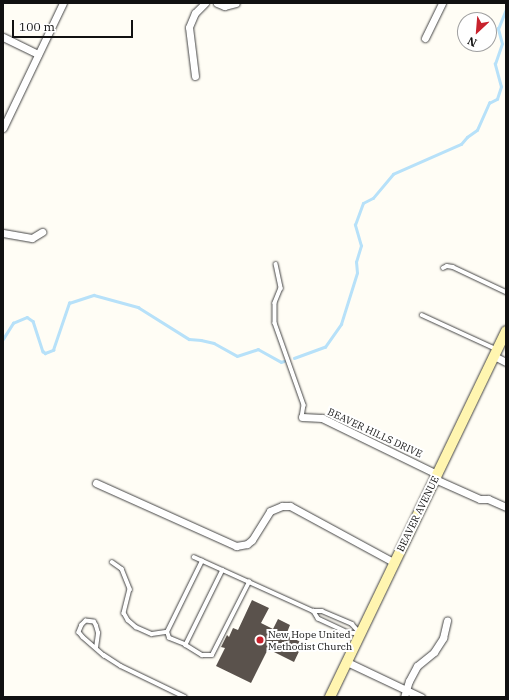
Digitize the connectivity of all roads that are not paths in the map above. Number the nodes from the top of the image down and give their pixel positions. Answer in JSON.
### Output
{"nodes":[{"id":1,"x":63,"y":3,"type":"edge"},
{"id":2,"x":205,"y":3,"type":"edge"},
{"id":3,"x":217,"y":3,"type":"edge"},
{"id":4,"x":236,"y":3,"type":"edge"},
{"id":5,"x":442,"y":3,"type":"edge"},
{"id":6,"x":3,"y":37,"type":"edge"},
{"id":7,"x":425,"y":38,"type":"dead end"},
{"id":8,"x":38,"y":54,"type":"junction"},
{"id":9,"x":195,"y":76,"type":"dead end"},
{"id":10,"x":3,"y":128,"type":"edge"},
{"id":11,"x":42,"y":232,"type":"dead end"},
{"id":12,"x":3,"y":233,"type":"edge"},
{"id":13,"x":276,"y":264,"type":"dead end"},
{"id":14,"x":443,"y":268,"type":"dead end"},
{"id":15,"x":506,"y":292,"type":"edge"},
{"id":16,"x":422,"y":315,"type":"dead end"},
{"id":17,"x":506,"y":331,"type":"edge"},
{"id":18,"x":496,"y":352,"type":"junction"},
{"id":19,"x":506,"y":362,"type":"edge"},
{"id":20,"x":302,"y":417,"type":"joint"},
{"id":21,"x":436,"y":476,"type":"junction"},
{"id":22,"x":96,"y":483,"type":"dead end"},
{"id":23,"x":506,"y":507,"type":"edge"},
{"id":24,"x":194,"y":557,"type":"dead end"},
{"id":25,"x":202,"y":561,"type":"junction"},
{"id":26,"x":112,"y":562,"type":"dead end"},
{"id":27,"x":395,"y":563,"type":"junction"},
{"id":28,"x":223,"y":570,"type":"junction"},
{"id":29,"x":249,"y":582,"type":"junction"},
{"id":30,"x":313,"y":611,"type":"junction"},
{"id":31,"x":447,"y":620,"type":"dead end"},
{"id":32,"x":167,"y":632,"type":"junction"},
{"id":33,"x":361,"y":634,"type":"junction"},
{"id":34,"x":186,"y":645,"type":"junction"},
{"id":35,"x":96,"y":648,"type":"junction"},
{"id":36,"x":347,"y":662,"type":"junction"},
{"id":37,"x":405,"y":693,"type":"edge"},
{"id":38,"x":185,"y":697,"type":"edge"},
{"id":39,"x":330,"y":697,"type":"edge"},
{"id":40,"x":421,"y":697,"type":"edge"}],
"edges":[{"from":1,"to":8,"type":"street"},
{"from":2,"to":9,"type":"street"},
{"from":3,"to":4,"type":"street"},
{"from":5,"to":7,"type":"street"},
{"from":6,"to":8,"type":"street"},
{"from":8,"to":10,"type":"street"},
{"from":11,"to":12,"type":"street"},
{"from":13,"to":20,"type":"lane"},
{"from":14,"to":15,"type":"lane"},
{"from":16,"to":18,"type":"lane"},
{"from":17,"to":18,"type":"main road","name":"BEAVER AVENUE"},
{"from":18,"to":19,"type":"street"},
{"from":18,"to":21,"type":"main road","name":"BEAVER AVENUE"},
{"from":20,"to":21,"type":"street","name":"BEAVER HILLS DRIVE"},
{"from":21,"to":23,"type":"street","name":"BEAVER HILLS DRIVE"},
{"from":21,"to":27,"type":"main road","name":"BEAVER AVENUE"},
{"from":22,"to":27,"type":"street"},
{"from":24,"to":25,"type":"lane"},
{"from":25,"to":28,"type":"lane"},
{"from":25,"to":32,"type":"lane"},
{"from":26,"to":32,"type":"lane"},
{"from":27,"to":33,"type":"main road","name":"BEAVER AVENUE"},
{"from":28,"to":29,"type":"lane"},
{"from":28,"to":34,"type":"lane"},
{"from":29,"to":30,"type":"lane"},
{"from":29,"to":34,"type":"lane"},
{"from":30,"to":33,"type":"lane"},
{"from":30,"to":33,"type":"lane"},
{"from":31,"to":37,"type":"street"},
{"from":32,"to":34,"type":"lane"},
{"from":33,"to":36,"type":"main road","name":"BEAVER AVENUE"},
{"from":35,"to":35,"type":"lane"},
{"from":35,"to":38,"type":"lane"},
{"from":36,"to":37,"type":"street"},
{"from":36,"to":39,"type":"main road","name":"BEAVER AVENUE"},
{"from":37,"to":40,"type":"street"}]}
